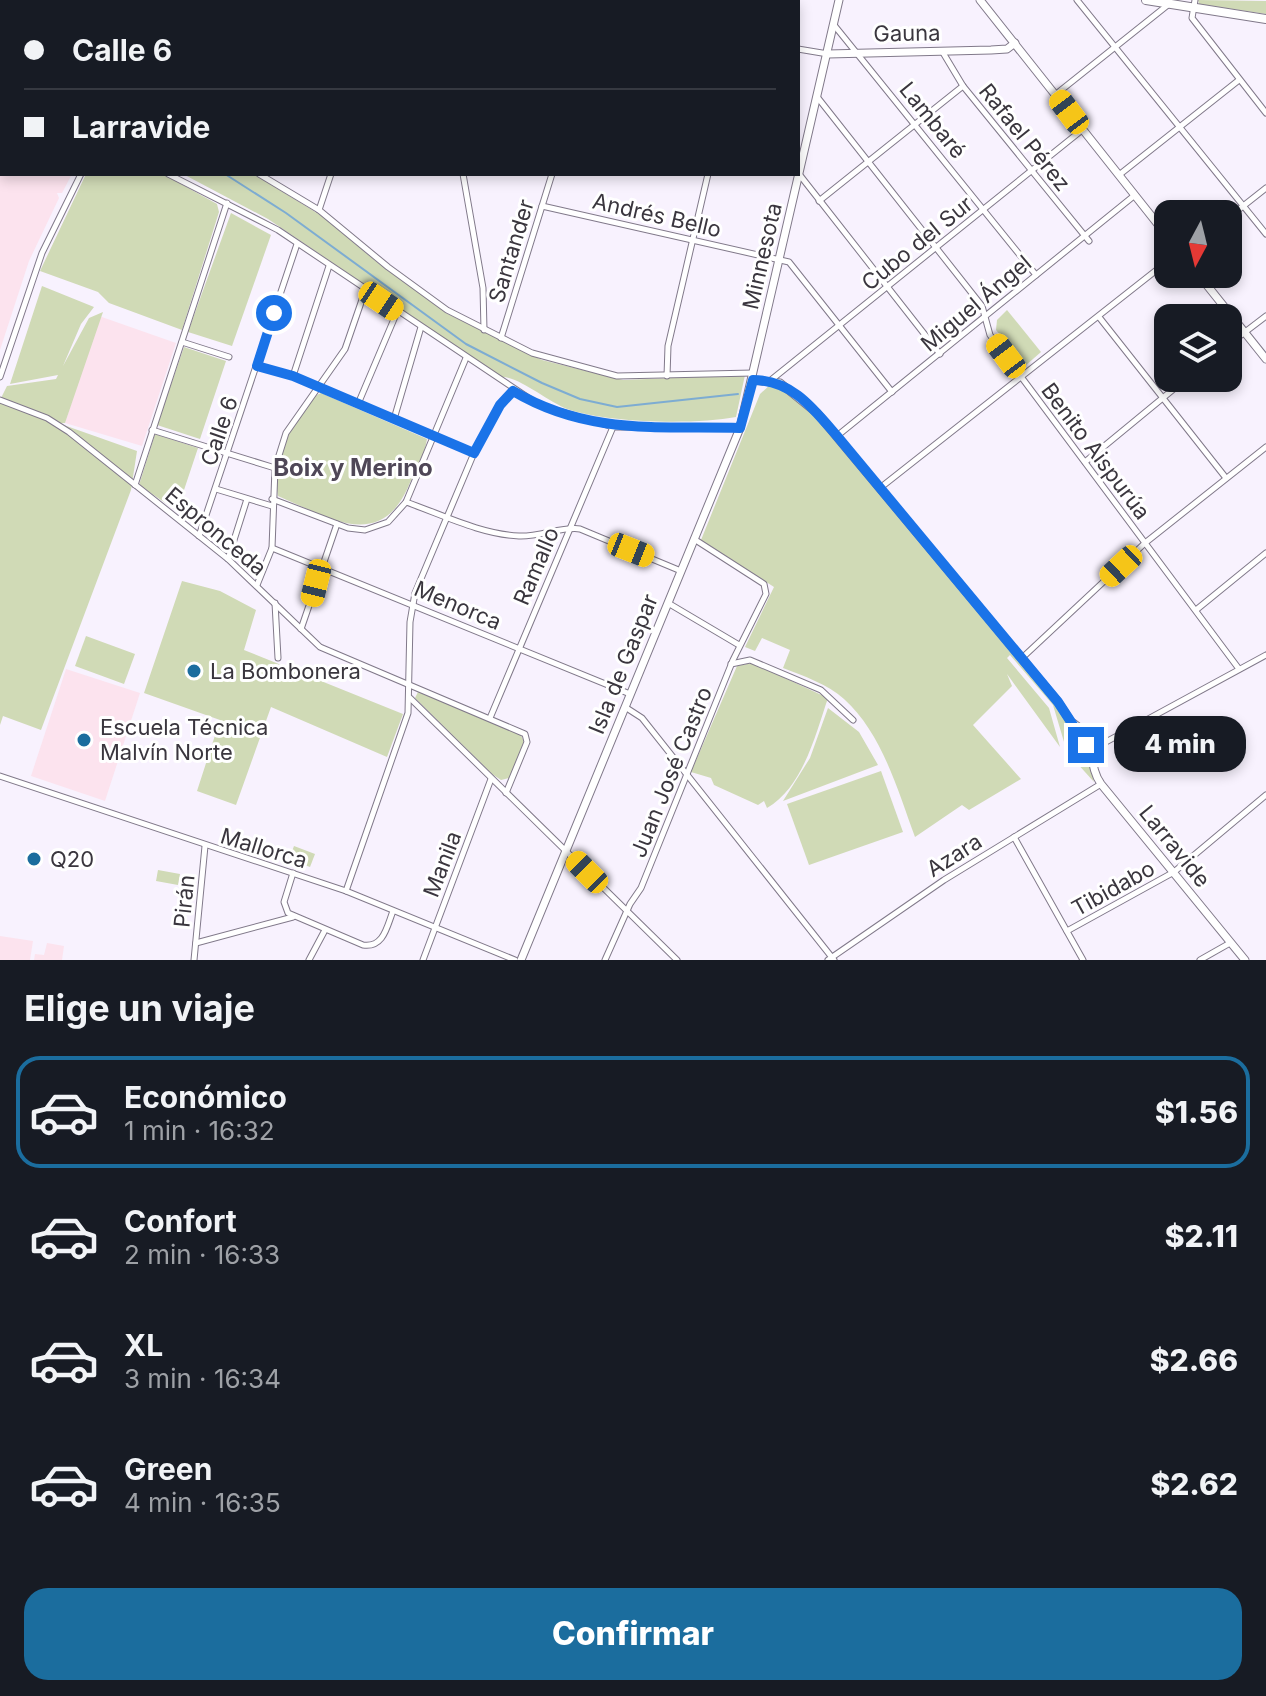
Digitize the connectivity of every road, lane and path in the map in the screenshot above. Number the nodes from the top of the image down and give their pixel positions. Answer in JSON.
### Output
{"nodes":[{"id":1,"x":839,"y":0,"type":"edge"},
{"id":2,"x":980,"y":0,"type":"edge"},
{"id":3,"x":1077,"y":0,"type":"edge"},
{"id":4,"x":1146,"y":0,"type":"edge"},
{"id":5,"x":1158,"y":1,"type":"edge"},
{"id":6,"x":1169,"y":3,"type":"junction"},
{"id":7,"x":1195,"y":4,"type":"edge"},
{"id":8,"x":1266,"y":19,"type":"edge"},
{"id":9,"x":834,"y":25,"type":"junction"},
{"id":10,"x":1004,"y":30,"type":"junction"},
{"id":11,"x":1015,"y":43,"type":"junction"},
{"id":12,"x":1116,"y":48,"type":"junction"},
{"id":13,"x":800,"y":49,"type":"edge"},
{"id":14,"x":991,"y":50,"type":"junction"},
{"id":15,"x":942,"y":51,"type":"junction"},
{"id":16,"x":857,"y":52,"type":"junction"},
{"id":17,"x":828,"y":54,"type":"junction"},
{"id":18,"x":1239,"y":80,"type":"junction"},
{"id":19,"x":963,"y":86,"type":"junction"},
{"id":20,"x":1055,"y":95,"type":"junction"},
{"id":21,"x":818,"y":98,"type":"junction"},
{"id":22,"x":1266,"y":113,"type":"edge"},
{"id":23,"x":916,"y":124,"type":"junction"},
{"id":24,"x":1181,"y":126,"type":"junction"},
{"id":25,"x":1082,"y":130,"type":"junction"},
{"id":26,"x":868,"y":162,"type":"junction"},
{"id":27,"x":800,"y":170,"type":"edge"},
{"id":28,"x":1033,"y":170,"type":"junction"},
{"id":29,"x":800,"y":175,"type":"edge"},
{"id":30,"x":1119,"y":175,"type":"junction"},
{"id":31,"x":80,"y":176,"type":"edge"},
{"id":32,"x":172,"y":176,"type":"edge"},
{"id":33,"x":262,"y":176,"type":"edge"},
{"id":34,"x":330,"y":176,"type":"edge"},
{"id":35,"x":463,"y":176,"type":"edge"},
{"id":36,"x":551,"y":176,"type":"edge"},
{"id":37,"x":708,"y":176,"type":"edge"},
{"id":38,"x":799,"y":176,"type":"edge"},
{"id":39,"x":1266,"y":188,"type":"edge"},
{"id":40,"x":1135,"y":195,"type":"junction"},
{"id":41,"x":819,"y":201,"type":"junction"},
{"id":42,"x":227,"y":203,"type":"junction"},
{"id":43,"x":542,"y":206,"type":"junction"},
{"id":44,"x":1244,"y":206,"type":"junction"},
{"id":45,"x":985,"y":209,"type":"junction"},
{"id":46,"x":319,"y":210,"type":"junction"},
{"id":47,"x":1154,"y":219,"type":"edge"},
{"id":48,"x":1266,"y":234,"type":"edge"},
{"id":49,"x":1084,"y":235,"type":"junction"},
{"id":50,"x":692,"y":240,"type":"junction"},
{"id":51,"x":1089,"y":241,"type":"dead end"},
{"id":52,"x":297,"y":244,"type":"junction"},
{"id":53,"x":935,"y":248,"type":"junction"},
{"id":54,"x":780,"y":259,"type":"junction"},
{"id":55,"x":329,"y":266,"type":"junction"},
{"id":56,"x":1154,"y":272,"type":"edge"},
{"id":57,"x":1036,"y":275,"type":"junction"},
{"id":58,"x":888,"y":287,"type":"junction"},
{"id":59,"x":1209,"y":288,"type":"edge"},
{"id":60,"x":365,"y":291,"type":"junction"},
{"id":61,"x":397,"y":312,"type":"junction"},
{"id":62,"x":1266,"y":316,"type":"edge"},
{"id":63,"x":1099,"y":317,"type":"junction"},
{"id":64,"x":986,"y":318,"type":"junction"},
{"id":65,"x":839,"y":325,"type":"junction"},
{"id":66,"x":421,"y":327,"type":"junction"},
{"id":67,"x":484,"y":330,"type":"junction"},
{"id":68,"x":1245,"y":332,"type":"junction"},
{"id":69,"x":1242,"y":334,"type":"edge"},
{"id":70,"x":501,"y":338,"type":"junction"},
{"id":71,"x":182,"y":342,"type":"junction"},
{"id":72,"x":940,"y":354,"type":"junction"},
{"id":73,"x":229,"y":357,"type":"dead end"},
{"id":74,"x":466,"y":358,"type":"junction"},
{"id":75,"x":1266,"y":359,"type":"edge"},
{"id":76,"x":257,"y":366,"type":"junction"},
{"id":77,"x":293,"y":376,"type":"junction"},
{"id":78,"x":667,"y":376,"type":"junction"},
{"id":79,"x":753,"y":376,"type":"junction"},
{"id":80,"x":0,"y":377,"type":"edge"},
{"id":81,"x":1021,"y":377,"type":"junction"},
{"id":82,"x":771,"y":380,"type":"junction"},
{"id":83,"x":317,"y":387,"type":"junction"},
{"id":84,"x":513,"y":391,"type":"junction"},
{"id":85,"x":892,"y":392,"type":"junction"},
{"id":86,"x":1170,"y":392,"type":"edge"},
{"id":87,"x":1164,"y":397,"type":"junction"},
{"id":88,"x":0,"y":400,"type":"edge"},
{"id":89,"x":358,"y":404,"type":"junction"},
{"id":90,"x":394,"y":419,"type":"junction"},
{"id":91,"x":613,"y":427,"type":"junction"},
{"id":92,"x":740,"y":428,"type":"junction"},
{"id":93,"x":152,"y":430,"type":"junction"},
{"id":94,"x":434,"y":436,"type":"junction"},
{"id":95,"x":837,"y":436,"type":"junction"},
{"id":96,"x":1266,"y":447,"type":"edge"},
{"id":97,"x":474,"y":453,"type":"junction"},
{"id":98,"x":228,"y":454,"type":"junction"},
{"id":99,"x":1085,"y":462,"type":"junction"},
{"id":100,"x":275,"y":468,"type":"junction"},
{"id":101,"x":1226,"y":478,"type":"junction"},
{"id":102,"x":135,"y":485,"type":"junction"},
{"id":103,"x":880,"y":488,"type":"junction"},
{"id":104,"x":216,"y":489,"type":"junction"},
{"id":105,"x":247,"y":499,"type":"junction"},
{"id":106,"x":406,"y":502,"type":"junction"},
{"id":107,"x":272,"y":503,"type":"junction"},
{"id":108,"x":448,"y":517,"type":"junction"},
{"id":109,"x":337,"y":524,"type":"junction"},
{"id":110,"x":570,"y":527,"type":"junction"},
{"id":111,"x":199,"y":536,"type":"junction"},
{"id":112,"x":694,"y":539,"type":"junction"},
{"id":113,"x":1145,"y":543,"type":"junction"},
{"id":114,"x":272,"y":548,"type":"junction"},
{"id":115,"x":1266,"y":553,"type":"edge"},
{"id":116,"x":228,"y":559,"type":"junction"},
{"id":117,"x":320,"y":566,"type":"junction"},
{"id":118,"x":681,"y":571,"type":"junction"},
{"id":119,"x":257,"y":585,"type":"junction"},
{"id":120,"x":275,"y":602,"type":"junction"},
{"id":121,"x":668,"y":603,"type":"junction"},
{"id":122,"x":412,"y":605,"type":"junction"},
{"id":123,"x":1196,"y":610,"type":"junction"},
{"id":124,"x":301,"y":630,"type":"junction"},
{"id":125,"x":739,"y":645,"type":"junction"},
{"id":126,"x":519,"y":648,"type":"junction"},
{"id":127,"x":1266,"y":655,"type":"edge"},
{"id":128,"x":278,"y":658,"type":"dead end"},
{"id":129,"x":1022,"y":658,"type":"junction"},
{"id":130,"x":731,"y":664,"type":"junction"},
{"id":131,"x":1239,"y":669,"type":"junction"},
{"id":132,"x":410,"y":687,"type":"junction"},
{"id":133,"x":630,"y":694,"type":"junction"},
{"id":134,"x":410,"y":698,"type":"junction"},
{"id":135,"x":625,"y":707,"type":"junction"},
{"id":136,"x":490,"y":718,"type":"junction"},
{"id":137,"x":853,"y":720,"type":"dead end"},
{"id":138,"x":1093,"y":749,"type":"junction"},
{"id":139,"x":686,"y":774,"type":"junction"},
{"id":140,"x":0,"y":776,"type":"edge"},
{"id":141,"x":491,"y":779,"type":"junction"},
{"id":142,"x":1101,"y":784,"type":"junction"},
{"id":143,"x":506,"y":793,"type":"junction"},
{"id":144,"x":1266,"y":795,"type":"edge"},
{"id":145,"x":1014,"y":837,"type":"junction"},
{"id":146,"x":205,"y":846,"type":"junction"},
{"id":147,"x":566,"y":851,"type":"junction"},
{"id":148,"x":1174,"y":872,"type":"junction"},
{"id":149,"x":293,"y":873,"type":"junction"},
{"id":150,"x":346,"y":891,"type":"junction"},
{"id":151,"x":393,"y":911,"type":"junction"},
{"id":152,"x":627,"y":912,"type":"junction"},
{"id":153,"x":294,"y":917,"type":"junction"},
{"id":154,"x":435,"y":928,"type":"junction"},
{"id":155,"x":325,"y":930,"type":"junction"},
{"id":156,"x":1067,"y":931,"type":"junction"},
{"id":157,"x":196,"y":943,"type":"junction"},
{"id":158,"x":1230,"y":943,"type":"junction"},
{"id":159,"x":831,"y":959,"type":"edge"},
{"id":160,"x":194,"y":960,"type":"edge"},
{"id":161,"x":309,"y":960,"type":"edge"},
{"id":162,"x":423,"y":960,"type":"edge"},
{"id":163,"x":515,"y":960,"type":"edge"},
{"id":164,"x":521,"y":960,"type":"edge"},
{"id":165,"x":605,"y":960,"type":"edge"},
{"id":166,"x":677,"y":960,"type":"edge"},
{"id":167,"x":1083,"y":960,"type":"edge"},
{"id":168,"x":1200,"y":960,"type":"edge"},
{"id":169,"x":1245,"y":960,"type":"edge"}],
"edges":[{"from":1,"to":9,"type":"street","name":"Minnesota"},
{"from":2,"to":10,"type":"street"},
{"from":3,"to":12,"type":"street"},
{"from":4,"to":5,"type":"main road"},
{"from":5,"to":6,"type":"main road"},
{"from":6,"to":7,"type":"main road"},
{"from":6,"to":12,"type":"street"},
{"from":7,"to":8,"type":"main road"},
{"from":7,"to":18,"type":"street"},
{"from":9,"to":16,"type":"street","name":"Lambaré"},
{"from":9,"to":17,"type":"street","name":"Minnesota"},
{"from":10,"to":11,"type":"street"},
{"from":10,"to":14,"type":"street"},
{"from":11,"to":14,"type":"street","name":"Gauna"},
{"from":11,"to":20,"type":"street"},
{"from":12,"to":20,"type":"street"},
{"from":12,"to":24,"type":"street"},
{"from":13,"to":17,"type":"street","name":"Gauna"},
{"from":14,"to":15,"type":"street","name":"Gauna"},
{"from":15,"to":16,"type":"street","name":"Gauna"},
{"from":15,"to":19,"type":"street","name":"Rafael Pérez"},
{"from":16,"to":17,"type":"street","name":"Gauna"},
{"from":16,"to":23,"type":"street","name":"Lambaré"},
{"from":17,"to":21,"type":"street","name":"Minnesota"},
{"from":18,"to":22,"type":"street"},
{"from":18,"to":24,"type":"street"},
{"from":19,"to":23,"type":"street"},
{"from":19,"to":28,"type":"street","name":"Rafael Pérez"},
{"from":20,"to":25,"type":"street"},
{"from":21,"to":26,"type":"street","name":"Benito Aispurúa"},
{"from":21,"to":27,"type":"street","name":"Minnesota"},
{"from":23,"to":26,"type":"street"},
{"from":23,"to":45,"type":"street","name":"Lambaré"},
{"from":24,"to":30,"type":"street"},
{"from":24,"to":44,"type":"street"},
{"from":25,"to":28,"type":"street","name":"Cubo del Sur"},
{"from":25,"to":30,"type":"street"},
{"from":26,"to":41,"type":"street"},
{"from":26,"to":53,"type":"street","name":"Benito Aispurúa"},
{"from":28,"to":45,"type":"street","name":"Cubo del Sur"},
{"from":28,"to":49,"type":"street","name":"Rafael Pérez"},
{"from":29,"to":41,"type":"street"},
{"from":30,"to":40,"type":"street"},
{"from":31,"to":80,"type":"street"},
{"from":32,"to":42,"type":"street"},
{"from":33,"to":46,"type":"street"},
{"from":34,"to":46,"type":"street"},
{"from":35,"to":67,"type":"street"},
{"from":36,"to":43,"type":"street","name":"Santander"},
{"from":37,"to":50,"type":"street"},
{"from":38,"to":54,"type":"street","name":"Minnesota"},
{"from":39,"to":44,"type":"street"},
{"from":40,"to":47,"type":"street"},
{"from":40,"to":49,"type":"street","name":"Miguel Ángel"},
{"from":41,"to":58,"type":"street"},
{"from":42,"to":52,"type":"street"},
{"from":42,"to":71,"type":"street"},
{"from":43,"to":50,"type":"street","name":"Andrés Bello"},
{"from":43,"to":70,"type":"street","name":"Santander"},
{"from":44,"to":48,"type":"street"},
{"from":45,"to":53,"type":"street","name":"Cubo del Sur"},
{"from":45,"to":57,"type":"street","name":"Lambaré"},
{"from":46,"to":67,"type":"street"},
{"from":49,"to":51,"type":"street","name":"Rafael Pérez"},
{"from":49,"to":57,"type":"street","name":"Miguel Ángel"},
{"from":50,"to":54,"type":"street","name":"Andrés Bello"},
{"from":50,"to":78,"type":"street"},
{"from":52,"to":55,"type":"street"},
{"from":52,"to":76,"type":"street","name":"Calle 6"},
{"from":53,"to":58,"type":"street","name":"Cubo del Sur"},
{"from":53,"to":64,"type":"street","name":"Benito Aispurúa"},
{"from":54,"to":65,"type":"street"},
{"from":54,"to":79,"type":"street","name":"Minnesota"},
{"from":55,"to":60,"type":"street"},
{"from":55,"to":77,"type":"street"},
{"from":56,"to":63,"type":"street"},
{"from":57,"to":64,"type":"street","name":"Miguel Ángel"},
{"from":58,"to":65,"type":"street","name":"Cubo del Sur"},
{"from":58,"to":72,"type":"street"},
{"from":59,"to":68,"type":"street"},
{"from":60,"to":61,"type":"street"},
{"from":60,"to":83,"type":"street"},
{"from":61,"to":66,"type":"street"},
{"from":61,"to":89,"type":"street"},
{"from":62,"to":68,"type":"street"},
{"from":63,"to":81,"type":"street"},
{"from":63,"to":87,"type":"street"},
{"from":64,"to":72,"type":"street","name":"Miguel Ángel"},
{"from":64,"to":81,"type":"street","name":"Benito Aispurúa"},
{"from":65,"to":82,"type":"street","name":"Cubo del Sur"},
{"from":65,"to":85,"type":"street"},
{"from":66,"to":74,"type":"street"},
{"from":66,"to":90,"type":"street"},
{"from":67,"to":70,"type":"street"},
{"from":68,"to":69,"type":"street"},
{"from":68,"to":75,"type":"street"},
{"from":70,"to":78,"type":"street"},
{"from":71,"to":73,"type":"street"},
{"from":71,"to":93,"type":"street"},
{"from":72,"to":85,"type":"street","name":"Miguel Ángel"},
{"from":74,"to":84,"type":"street"},
{"from":74,"to":94,"type":"street"},
{"from":76,"to":77,"type":"street"},
{"from":76,"to":98,"type":"street","name":"Calle 6"},
{"from":77,"to":83,"type":"street"},
{"from":78,"to":79,"type":"street"},
{"from":79,"to":82,"type":"street"},
{"from":79,"to":92,"type":"street","name":"Isla de Gaspar"},
{"from":81,"to":99,"type":"street","name":"Benito Aispurúa"},
{"from":81,"to":103,"type":"street"},
{"from":82,"to":95,"type":"street","name":"Larravide"},
{"from":83,"to":89,"type":"street"},
{"from":83,"to":100,"type":"street"},
{"from":84,"to":91,"type":"street"},
{"from":84,"to":97,"type":"street"},
{"from":85,"to":95,"type":"street","name":"Miguel Ángel"},
{"from":86,"to":87,"type":"street"},
{"from":87,"to":99,"type":"street"},
{"from":87,"to":101,"type":"street"},
{"from":88,"to":102,"type":"street","name":"Espronceda"},
{"from":89,"to":90,"type":"street"},
{"from":90,"to":94,"type":"street"},
{"from":91,"to":92,"type":"street"},
{"from":91,"to":110,"type":"street","name":"Ramallo"},
{"from":92,"to":112,"type":"street","name":"Isla de Gaspar"},
{"from":93,"to":98,"type":"street"},
{"from":93,"to":102,"type":"street"},
{"from":94,"to":97,"type":"street"},
{"from":94,"to":106,"type":"street"},
{"from":95,"to":103,"type":"street","name":"Larravide"},
{"from":96,"to":101,"type":"street"},
{"from":97,"to":108,"type":"street"},
{"from":98,"to":100,"type":"street"},
{"from":98,"to":104,"type":"street","name":"Calle 6"},
{"from":99,"to":113,"type":"street","name":"Benito Aispurúa"},
{"from":100,"to":107,"type":"street"},
{"from":101,"to":113,"type":"street"},
{"from":102,"to":111,"type":"street","name":"Espronceda"},
{"from":103,"to":129,"type":"street","name":"Larravide"},
{"from":104,"to":105,"type":"street"},
{"from":104,"to":111,"type":"street","name":"Calle 6"},
{"from":105,"to":107,"type":"street"},
{"from":105,"to":116,"type":"street"},
{"from":106,"to":108,"type":"street"},
{"from":106,"to":109,"type":"street"},
{"from":107,"to":109,"type":"street"},
{"from":107,"to":114,"type":"street"},
{"from":108,"to":110,"type":"street"},
{"from":108,"to":122,"type":"street"},
{"from":109,"to":117,"type":"street"},
{"from":110,"to":118,"type":"street"},
{"from":110,"to":126,"type":"street","name":"Ramallo"},
{"from":111,"to":116,"type":"street","name":"Espronceda"},
{"from":112,"to":118,"type":"street","name":"Isla de Gaspar"},
{"from":112,"to":125,"type":"street","name":"Juan José Castro"},
{"from":113,"to":123,"type":"street","name":"Benito Aispurúa"},
{"from":113,"to":129,"type":"street"},
{"from":114,"to":117,"type":"street","name":"Menorca"},
{"from":114,"to":119,"type":"street"},
{"from":115,"to":123,"type":"street"},
{"from":116,"to":119,"type":"street","name":"Espronceda"},
{"from":117,"to":122,"type":"street","name":"Menorca"},
{"from":117,"to":124,"type":"street"},
{"from":118,"to":121,"type":"street","name":"Isla de Gaspar"},
{"from":119,"to":120,"type":"street","name":"Espronceda"},
{"from":120,"to":124,"type":"street","name":"Espronceda"},
{"from":120,"to":128,"type":"street"},
{"from":121,"to":125,"type":"street"},
{"from":121,"to":133,"type":"street","name":"Isla de Gaspar"},
{"from":122,"to":126,"type":"street","name":"Menorca"},
{"from":122,"to":132,"type":"street"},
{"from":123,"to":131,"type":"street","name":"Benito Aispurúa"},
{"from":124,"to":132,"type":"street","name":"Espronceda"},
{"from":125,"to":130,"type":"street","name":"Juan José Castro"},
{"from":126,"to":133,"type":"street","name":"Menorca"},
{"from":126,"to":136,"type":"street","name":"Ramallo"},
{"from":127,"to":131,"type":"street"},
{"from":129,"to":138,"type":"street","name":"Larravide"},
{"from":130,"to":137,"type":"street"},
{"from":130,"to":139,"type":"street","name":"Juan José Castro"},
{"from":131,"to":138,"type":"street"},
{"from":132,"to":134,"type":"street"},
{"from":132,"to":136,"type":"street","name":"Espronceda"},
{"from":133,"to":135,"type":"street","name":"Isla de Gaspar"},
{"from":134,"to":141,"type":"street"},
{"from":134,"to":150,"type":"street"},
{"from":135,"to":139,"type":"street"},
{"from":135,"to":147,"type":"street","name":"Isla de Gaspar"},
{"from":136,"to":143,"type":"street","name":"Espronceda"},
{"from":138,"to":142,"type":"street","name":"Larravide"},
{"from":139,"to":152,"type":"street","name":"Juan José Castro"},
{"from":139,"to":159,"type":"street"},
{"from":140,"to":146,"type":"street","name":"Mallorca"},
{"from":141,"to":143,"type":"street"},
{"from":141,"to":154,"type":"street","name":"Manila"},
{"from":142,"to":145,"type":"street","name":"Azara"},
{"from":142,"to":148,"type":"street","name":"Larravide"},
{"from":143,"to":147,"type":"street"},
{"from":144,"to":148,"type":"street","name":"Tibidabo"},
{"from":145,"to":156,"type":"street"},
{"from":145,"to":159,"type":"street","name":"Azara"},
{"from":146,"to":149,"type":"street","name":"Mallorca"},
{"from":146,"to":157,"type":"street","name":"Pirán"},
{"from":147,"to":152,"type":"street"},
{"from":147,"to":164,"type":"street","name":"Isla de Gaspar"},
{"from":148,"to":156,"type":"street","name":"Tibidabo"},
{"from":148,"to":158,"type":"street","name":"Larravide"},
{"from":149,"to":150,"type":"street","name":"Mallorca"},
{"from":149,"to":153,"type":"street"},
{"from":150,"to":151,"type":"street","name":"Mallorca"},
{"from":151,"to":154,"type":"street","name":"Mallorca"},
{"from":151,"to":155,"type":"street"},
{"from":152,"to":165,"type":"street","name":"Juan José Castro"},
{"from":152,"to":166,"type":"street"},
{"from":153,"to":155,"type":"street"},
{"from":153,"to":157,"type":"street"},
{"from":154,"to":162,"type":"street","name":"Manila"},
{"from":154,"to":163,"type":"street","name":"Mallorca"},
{"from":155,"to":161,"type":"street"},
{"from":156,"to":167,"type":"street"},
{"from":157,"to":160,"type":"street","name":"Pirán"},
{"from":158,"to":168,"type":"street"},
{"from":158,"to":169,"type":"street","name":"Larravide"}]}
